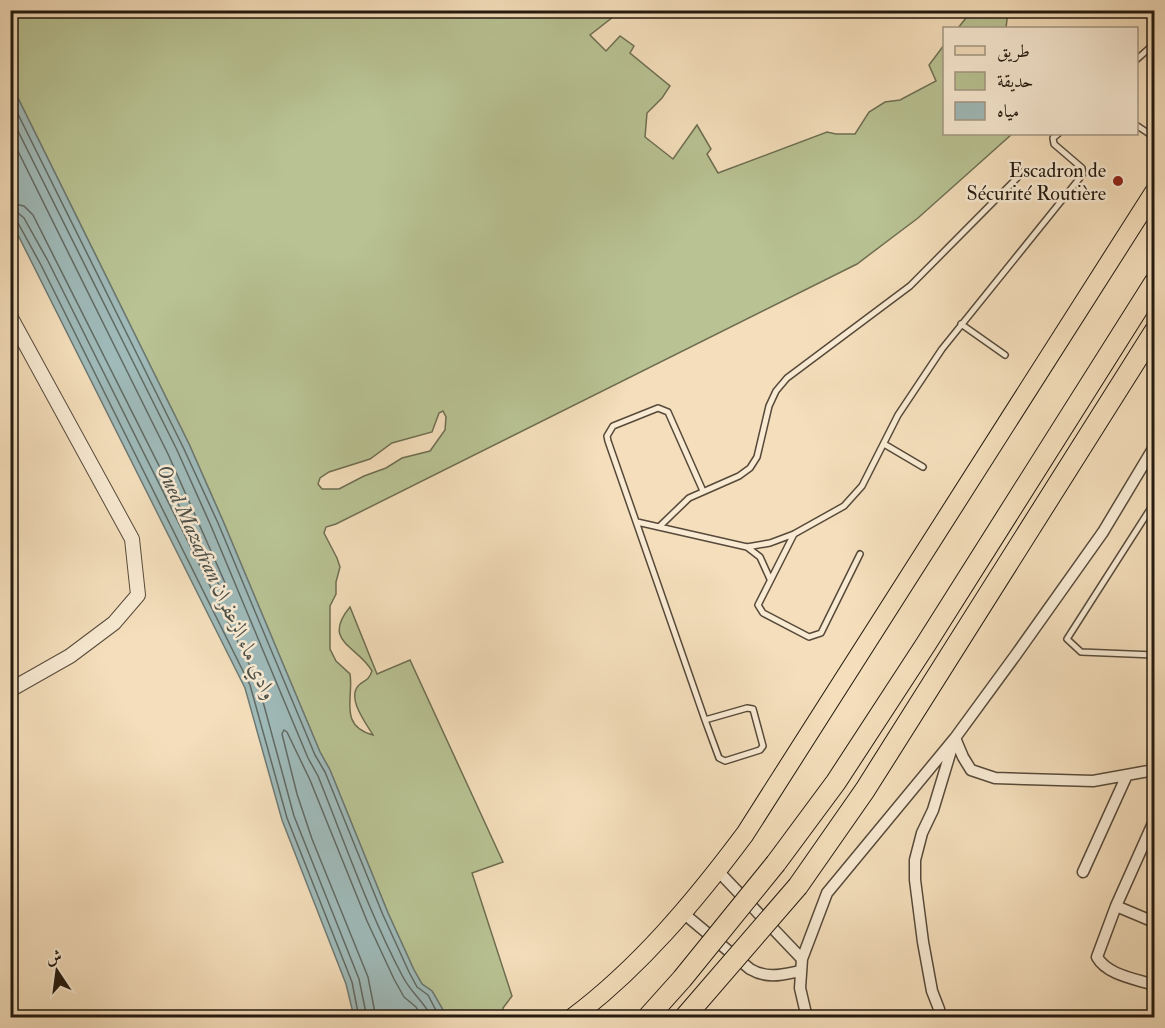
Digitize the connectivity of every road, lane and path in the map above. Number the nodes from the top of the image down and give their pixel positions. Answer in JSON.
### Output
{"nodes":[{"id":1,"x":1155,"y":44,"type":"edge"},
{"id":2,"x":1138,"y":59,"type":"edge"},
{"id":3,"x":1138,"y":126,"type":"edge"},
{"id":4,"x":1057,"y":135,"type":"edge"},
{"id":5,"x":1150,"y":135,"type":"dead end"},
{"id":6,"x":1023,"y":172,"type":"dead end"},
{"id":7,"x":1155,"y":192,"type":"edge"},
{"id":8,"x":1155,"y":283,"type":"edge"},
{"id":9,"x":10,"y":316,"type":"edge"},
{"id":10,"x":961,"y":324,"type":"junction"},
{"id":11,"x":1155,"y":332,"type":"edge"},
{"id":12,"x":1005,"y":355,"type":"dead end"},
{"id":13,"x":884,"y":444,"type":"junction"},
{"id":14,"x":1155,"y":447,"type":"edge"},
{"id":15,"x":923,"y":467,"type":"dead end"},
{"id":16,"x":703,"y":491,"type":"junction"},
{"id":17,"x":1155,"y":503,"type":"edge"},
{"id":18,"x":637,"y":522,"type":"junction"},
{"id":19,"x":659,"y":527,"type":"junction"},
{"id":20,"x":794,"y":534,"type":"junction"},
{"id":21,"x":747,"y":547,"type":"junction"},
{"id":22,"x":860,"y":554,"type":"dead end"},
{"id":23,"x":770,"y":579,"type":"junction"},
{"id":24,"x":1155,"y":655,"type":"edge"},
{"id":25,"x":10,"y":690,"type":"edge"},
{"id":26,"x":705,"y":720,"type":"junction"},
{"id":27,"x":955,"y":738,"type":"junction"},
{"id":28,"x":1155,"y":770,"type":"edge"},
{"id":29,"x":1127,"y":775,"type":"junction"},
{"id":30,"x":1155,"y":821,"type":"edge"},
{"id":31,"x":718,"y":871,"type":"junction"},
{"id":32,"x":1083,"y":872,"type":"dead end"},
{"id":33,"x":1116,"y":906,"type":"junction"},
{"id":34,"x":682,"y":912,"type":"junction"},
{"id":35,"x":1155,"y":921,"type":"edge"},
{"id":36,"x":802,"y":959,"type":"junction"},
{"id":37,"x":800,"y":971,"type":"junction"},
{"id":38,"x":1155,"y":985,"type":"edge"},
{"id":39,"x":939,"y":1010,"type":"dead end"},
{"id":40,"x":572,"y":1017,"type":"edge"},
{"id":41,"x":647,"y":1017,"type":"edge"},
{"id":42,"x":684,"y":1017,"type":"edge"},
{"id":43,"x":807,"y":1017,"type":"edge"}],
"edges":[{"from":1,"to":2,"type":"lane"},
{"from":3,"to":5,"type":"lane"},
{"from":4,"to":10,"type":"lane"},
{"from":6,"to":16,"type":"lane"},
{"from":7,"to":31,"type":"main road"},
{"from":8,"to":41,"type":"highway","bridge":true},
{"from":9,"to":25,"type":"street"},
{"from":10,"to":12,"type":"lane"},
{"from":10,"to":13,"type":"lane"},
{"from":11,"to":42,"type":"highway","bridge":true},
{"from":13,"to":15,"type":"lane"},
{"from":13,"to":20,"type":"lane"},
{"from":14,"to":27,"type":"street"},
{"from":16,"to":18,"type":"lane"},
{"from":16,"to":19,"type":"lane"},
{"from":17,"to":24,"type":"lane"},
{"from":18,"to":19,"type":"lane"},
{"from":18,"to":26,"type":"lane"},
{"from":19,"to":21,"type":"lane"},
{"from":20,"to":21,"type":"lane"},
{"from":20,"to":23,"type":"lane"},
{"from":21,"to":23,"type":"lane"},
{"from":22,"to":23,"type":"lane"},
{"from":26,"to":26,"type":"lane"},
{"from":27,"to":29,"type":"street"},
{"from":27,"to":36,"type":"street"},
{"from":27,"to":39,"type":"street"},
{"from":28,"to":29,"type":"street"},
{"from":29,"to":32,"type":"street"},
{"from":30,"to":33,"type":"street"},
{"from":31,"to":34,"type":"main road"},
{"from":31,"to":36,"type":"street"},
{"from":33,"to":35,"type":"street"},
{"from":33,"to":38,"type":"street"},
{"from":34,"to":37,"type":"street"},
{"from":34,"to":40,"type":"main road"},
{"from":36,"to":37,"type":"street"},
{"from":37,"to":43,"type":"street"}]}
